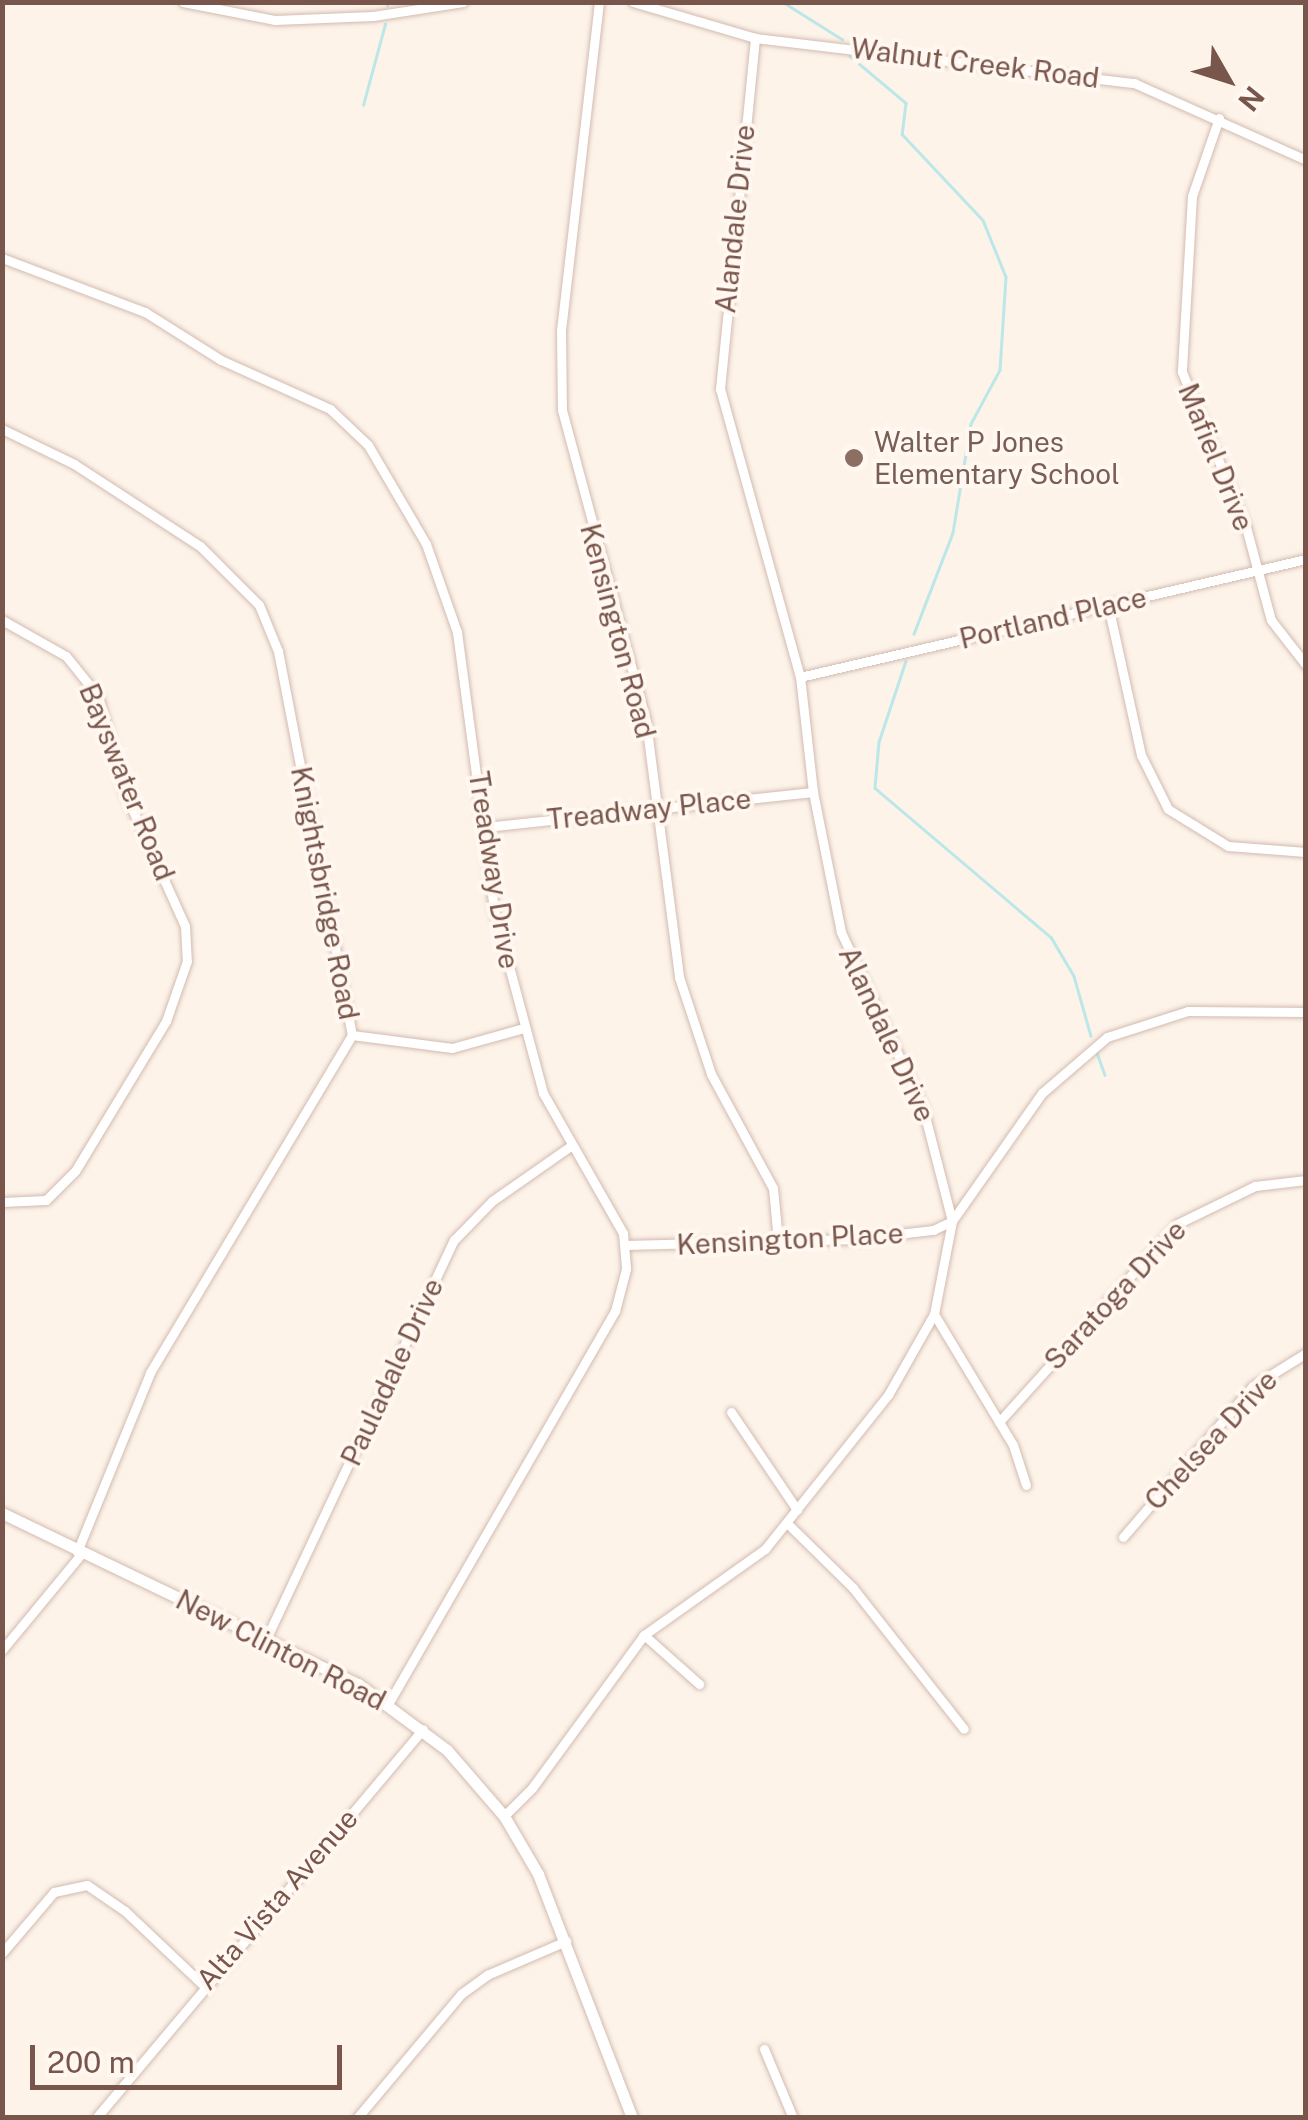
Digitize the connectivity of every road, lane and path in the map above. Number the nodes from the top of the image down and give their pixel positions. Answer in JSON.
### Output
{"nodes":[{"id":1,"x":184,"y":2,"type":"edge"},
{"id":2,"x":464,"y":2,"type":"edge"},
{"id":3,"x":599,"y":2,"type":"edge"},
{"id":4,"x":633,"y":2,"type":"edge"},
{"id":5,"x":755,"y":38,"type":"junction"},
{"id":6,"x":1219,"y":118,"type":"junction"},
{"id":7,"x":1306,"y":160,"type":"edge"},
{"id":8,"x":2,"y":258,"type":"edge"},
{"id":9,"x":2,"y":429,"type":"edge"},
{"id":10,"x":1306,"y":559,"type":"edge"},
{"id":11,"x":1258,"y":570,"type":"junction"},
{"id":12,"x":1108,"y":605,"type":"junction"},
{"id":13,"x":2,"y":620,"type":"edge"},
{"id":14,"x":1306,"y":665,"type":"edge"},
{"id":15,"x":800,"y":677,"type":"junction"},
{"id":16,"x":813,"y":792,"type":"junction"},
{"id":17,"x":655,"y":808,"type":"junction"},
{"id":18,"x":485,"y":826,"type":"junction"},
{"id":19,"x":1306,"y":852,"type":"edge"},
{"id":20,"x":1306,"y":1012,"type":"edge"},
{"id":21,"x":524,"y":1028,"type":"junction"},
{"id":22,"x":352,"y":1035,"type":"junction"},
{"id":23,"x":569,"y":1147,"type":"junction"},
{"id":24,"x":1306,"y":1180,"type":"edge"},
{"id":25,"x":2,"y":1202,"type":"edge"},
{"id":26,"x":952,"y":1222,"type":"junction"},
{"id":27,"x":778,"y":1241,"type":"junction"},
{"id":28,"x":625,"y":1245,"type":"junction"},
{"id":29,"x":934,"y":1314,"type":"junction"},
{"id":30,"x":1306,"y":1354,"type":"edge"},
{"id":31,"x":730,"y":1412,"type":"dead end"},
{"id":32,"x":1000,"y":1422,"type":"junction"},
{"id":33,"x":1026,"y":1485,"type":"dead end"},
{"id":34,"x":796,"y":1510,"type":"junction"},
{"id":35,"x":2,"y":1513,"type":"edge"},
{"id":36,"x":789,"y":1525,"type":"junction"},
{"id":37,"x":1123,"y":1537,"type":"dead end"},
{"id":38,"x":79,"y":1553,"type":"junction"},
{"id":39,"x":644,"y":1636,"type":"junction"},
{"id":40,"x":266,"y":1638,"type":"junction"},
{"id":41,"x":2,"y":1650,"type":"edge"},
{"id":42,"x":699,"y":1684,"type":"dead end"},
{"id":43,"x":389,"y":1702,"type":"junction"},
{"id":44,"x":423,"y":1729,"type":"junction"},
{"id":45,"x":964,"y":1729,"type":"dead end"},
{"id":46,"x":504,"y":1816,"type":"junction"},
{"id":47,"x":566,"y":1941,"type":"junction"},
{"id":48,"x":2,"y":1953,"type":"edge"},
{"id":49,"x":203,"y":1986,"type":"junction"},
{"id":50,"x":764,"y":2049,"type":"dead end"},
{"id":51,"x":96,"y":2118,"type":"edge"},
{"id":52,"x":358,"y":2118,"type":"edge"},
{"id":53,"x":632,"y":2118,"type":"edge"},
{"id":54,"x":793,"y":2118,"type":"edge"}],
"edges":[{"from":1,"to":2,"type":"street"},
{"from":3,"to":17,"type":"street","name":"Kensington Road"},
{"from":4,"to":5,"type":"street","name":"Walnut Creek Road"},
{"from":5,"to":6,"type":"street","name":"Walnut Creek Road"},
{"from":5,"to":15,"type":"street","name":"Alandale Drive"},
{"from":6,"to":7,"type":"street","name":"Walnut Creek Road"},
{"from":6,"to":11,"type":"street","name":"Mafiel Drive"},
{"from":8,"to":18,"type":"street","name":"Treadway Drive"},
{"from":9,"to":22,"type":"street","name":"Knightsbridge Road"},
{"from":10,"to":11,"type":"street","name":"Portland Place"},
{"from":11,"to":12,"type":"street","name":"Portland Place"},
{"from":11,"to":14,"type":"street","name":"Mafiel Drive"},
{"from":12,"to":15,"type":"street","name":"Portland Place"},
{"from":12,"to":19,"type":"street"},
{"from":13,"to":25,"type":"street","name":"Bayswater Road"},
{"from":15,"to":16,"type":"street","name":"Alandale Drive"},
{"from":16,"to":17,"type":"street","name":"Treadway Place"},
{"from":16,"to":26,"type":"street","name":"Alandale Drive"},
{"from":17,"to":18,"type":"street","name":"Treadway Place"},
{"from":17,"to":27,"type":"street","name":"Kensington Road"},
{"from":18,"to":21,"type":"street","name":"Treadway Drive"},
{"from":20,"to":26,"type":"street"},
{"from":21,"to":22,"type":"street"},
{"from":21,"to":23,"type":"street","name":"Treadway Drive"},
{"from":22,"to":38,"type":"street","name":"Knightsbridge Road"},
{"from":23,"to":28,"type":"street","name":"Treadway Drive"},
{"from":23,"to":40,"type":"street","name":"Pauladale Drive"},
{"from":24,"to":32,"type":"street","name":"Saratoga Drive"},
{"from":26,"to":27,"type":"street","name":"Kensington Place"},
{"from":26,"to":29,"type":"street","name":"Alandale Drive"},
{"from":27,"to":28,"type":"street","name":"Kensington Place"},
{"from":28,"to":43,"type":"street","name":"Treadway Drive"},
{"from":29,"to":32,"type":"street"},
{"from":29,"to":34,"type":"street","name":"Alandale Drive"},
{"from":30,"to":37,"type":"street","name":"Chelsea Drive"},
{"from":31,"to":34,"type":"street"},
{"from":32,"to":33,"type":"street"},
{"from":34,"to":36,"type":"street","name":"Alandale Drive"},
{"from":35,"to":38,"type":"street","name":"New Clinton Road"},
{"from":36,"to":39,"type":"street","name":"Alandale Drive"},
{"from":36,"to":45,"type":"street"},
{"from":38,"to":40,"type":"street","name":"New Clinton Road"},
{"from":38,"to":41,"type":"street","name":"Knightsbridge Road"},
{"from":39,"to":42,"type":"street"},
{"from":39,"to":46,"type":"street","name":"Alandale Drive"},
{"from":40,"to":43,"type":"street","name":"New Clinton Road"},
{"from":43,"to":44,"type":"street","name":"New Clinton Road"},
{"from":44,"to":46,"type":"street","name":"New Clinton Road"},
{"from":44,"to":49,"type":"street","name":"Alta Vista Avenue"},
{"from":46,"to":47,"type":"street","name":"New Clinton Road"},
{"from":47,"to":52,"type":"street"},
{"from":47,"to":53,"type":"street","name":"New Clinton Road"},
{"from":48,"to":49,"type":"street"},
{"from":49,"to":51,"type":"street","name":"Alta Vista Avenue"},
{"from":50,"to":54,"type":"street"}]}
